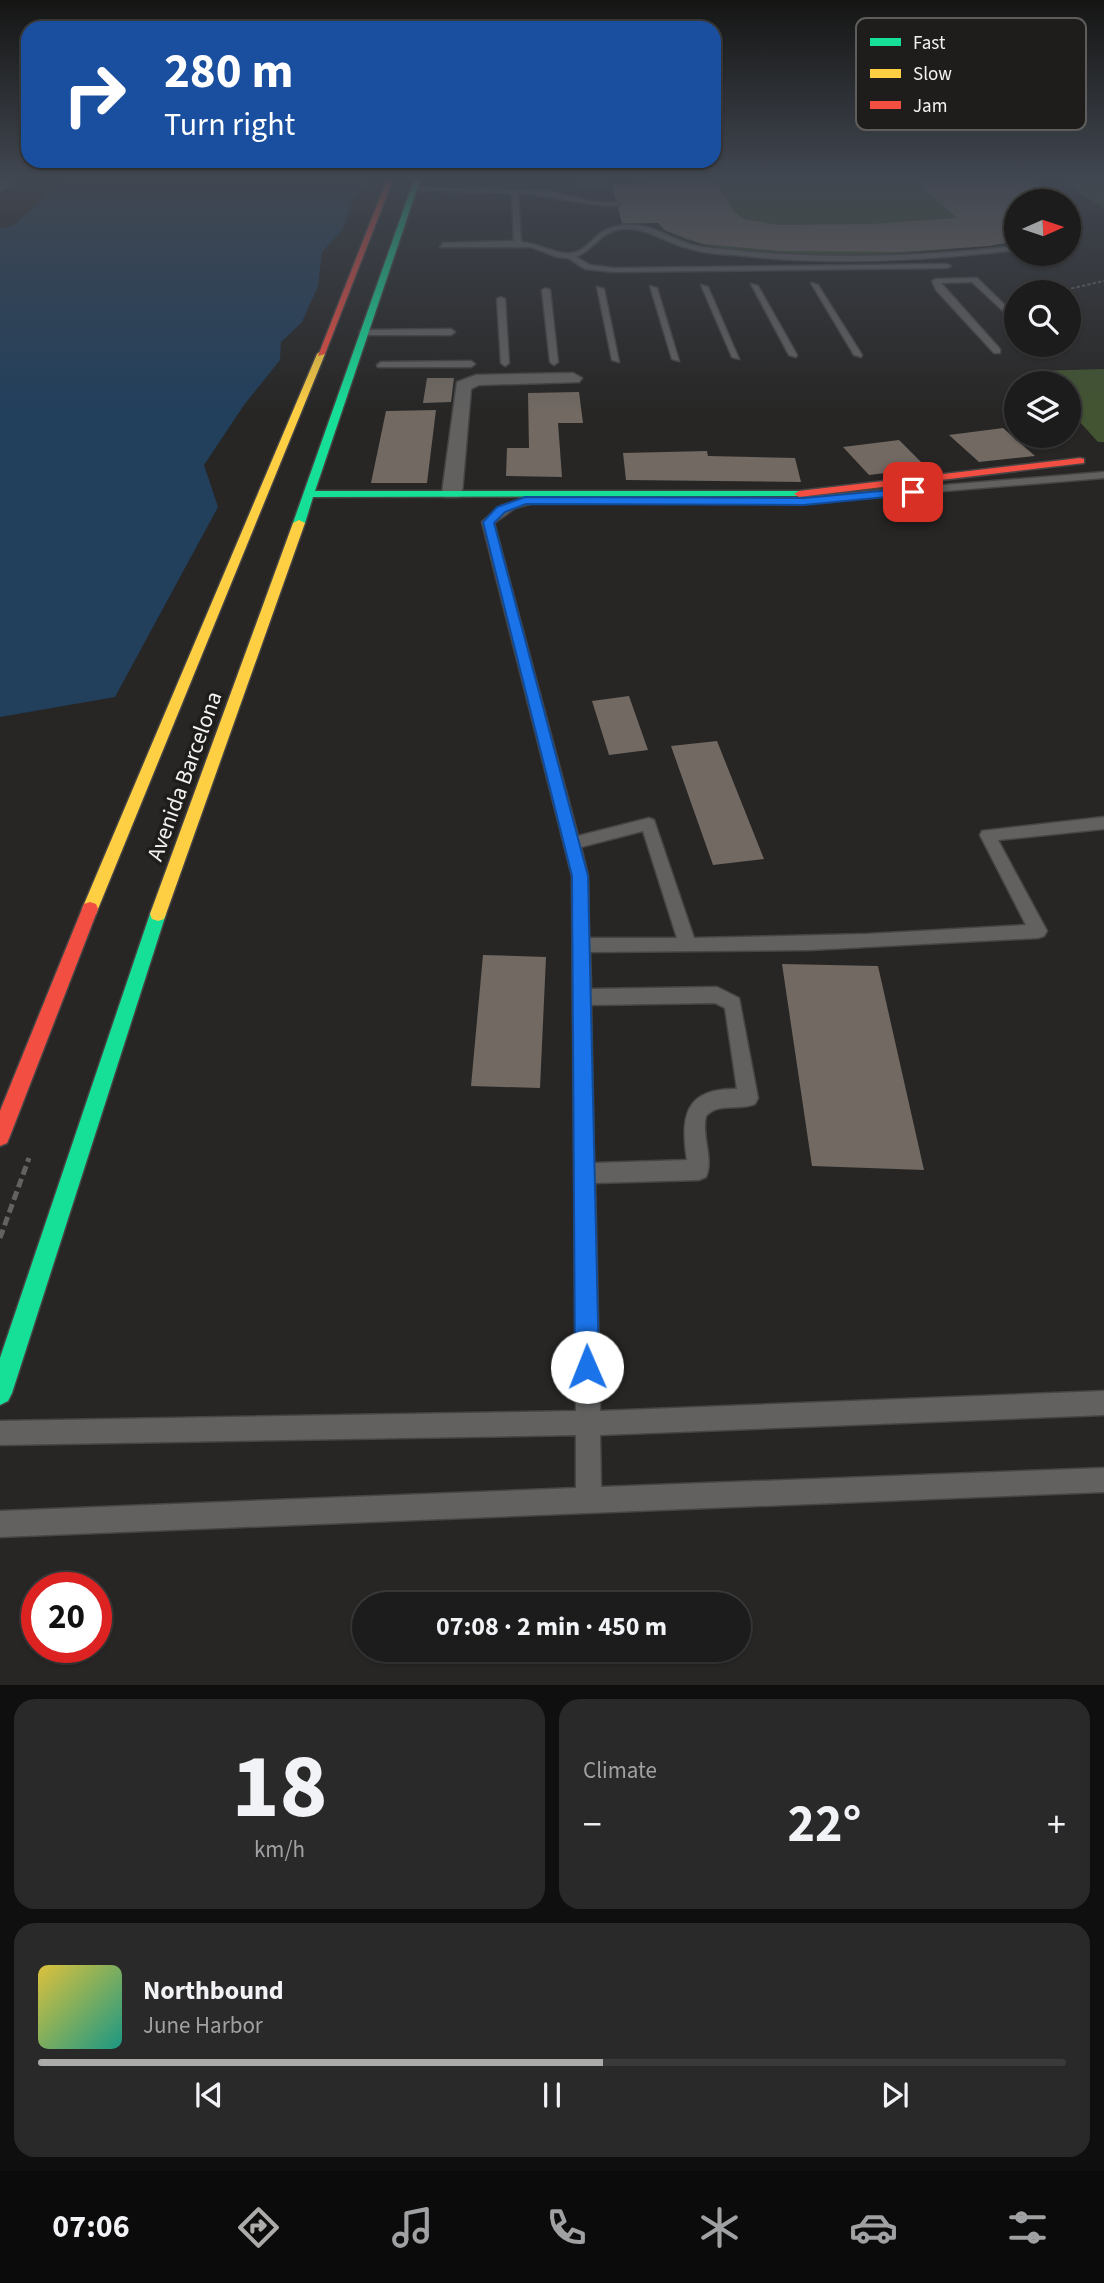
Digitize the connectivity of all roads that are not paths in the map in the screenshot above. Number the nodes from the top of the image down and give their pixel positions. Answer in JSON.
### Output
{"nodes":[{"id":1,"x":362,"y":256,"type":"edge"},
{"id":2,"x":391,"y":256,"type":"edge"},
{"id":3,"x":569,"y":256,"type":"edge"},
{"id":4,"x":768,"y":256,"type":"edge"},
{"id":5,"x":944,"y":256,"type":"edge"},
{"id":6,"x":1004,"y":257,"type":"edge"},
{"id":7,"x":814,"y":285,"type":"dead end"},
{"id":8,"x":754,"y":286,"type":"dead end"},
{"id":9,"x":705,"y":287,"type":"dead end"},
{"id":10,"x":653,"y":288,"type":"dead end"},
{"id":11,"x":600,"y":289,"type":"dead end"},
{"id":12,"x":546,"y":290,"type":"dead end"},
{"id":13,"x":501,"y":299,"type":"dead end"},
{"id":14,"x":1004,"y":309,"type":"edge"},
{"id":15,"x":451,"y":332,"type":"dead end"},
{"id":16,"x":363,"y":333,"type":"junction"},
{"id":17,"x":997,"y":351,"type":"dead end"},
{"id":18,"x":793,"y":355,"type":"dead end"},
{"id":19,"x":858,"y":355,"type":"dead end"},
{"id":20,"x":736,"y":357,"type":"dead end"},
{"id":21,"x":676,"y":359,"type":"dead end"},
{"id":22,"x":616,"y":360,"type":"dead end"},
{"id":23,"x":554,"y":362,"type":"dead end"},
{"id":24,"x":505,"y":363,"type":"dead end"},
{"id":25,"x":471,"y":364,"type":"dead end"},
{"id":26,"x":381,"y":365,"type":"dead end"},
{"id":27,"x":573,"y":378,"type":"dead end"},
{"id":28,"x":323,"y":405,"type":"junction"},
{"id":29,"x":1080,"y":461,"type":"dead end"},
{"id":30,"x":1104,"y":475,"type":"edge"},
{"id":31,"x":452,"y":493,"type":"junction"},
{"id":32,"x":309,"y":494,"type":"junction"},
{"id":33,"x":1104,"y":824,"type":"edge"},
{"id":34,"x":571,"y":844,"type":"junction"},
{"id":35,"x":581,"y":945,"type":"junction"},
{"id":36,"x":688,"y":946,"type":"junction"},
{"id":37,"x":582,"y":996,"type":"junction"},
{"id":38,"x":0,"y":1136,"type":"edge"},
{"id":39,"x":584,"y":1173,"type":"junction"},
{"id":40,"x":0,"y":1393,"type":"edge"},
{"id":41,"x":1104,"y":1404,"type":"edge"},
{"id":42,"x":588,"y":1423,"type":"junction"},
{"id":43,"x":0,"y":1433,"type":"edge"},
{"id":44,"x":1104,"y":1480,"type":"edge"},
{"id":45,"x":589,"y":1501,"type":"junction"},
{"id":46,"x":0,"y":1524,"type":"edge"}],
"edges":[{"from":1,"to":28,"type":"main road","name":"Avenida Barcelona"},
{"from":2,"to":16,"type":"main road","name":"Avenida Barcelona"},
{"from":3,"to":6,"type":"lane"},
{"from":4,"to":5,"type":"lane"},
{"from":7,"to":19,"type":"lane"},
{"from":8,"to":18,"type":"lane"},
{"from":9,"to":20,"type":"lane"},
{"from":10,"to":21,"type":"lane"},
{"from":11,"to":22,"type":"lane"},
{"from":12,"to":23,"type":"lane"},
{"from":13,"to":24,"type":"lane"},
{"from":14,"to":17,"type":"lane"},
{"from":15,"to":16,"type":"lane"},
{"from":16,"to":28,"type":"main road","name":"Avenida Barcelona"},
{"from":25,"to":26,"type":"lane"},
{"from":27,"to":31,"type":"street"},
{"from":28,"to":32,"type":"main road","name":"Avenida Barcelona"},
{"from":28,"to":38,"type":"main road","name":"Avenida Barcelona"},
{"from":29,"to":31,"type":"main road"},
{"from":30,"to":34,"type":"lane"},
{"from":31,"to":32,"type":"main road"},
{"from":32,"to":40,"type":"main road","name":"Avenida Barcelona"},
{"from":33,"to":36,"type":"lane"},
{"from":34,"to":35,"type":"lane"},
{"from":34,"to":36,"type":"lane"},
{"from":35,"to":36,"type":"lane"},
{"from":35,"to":37,"type":"lane"},
{"from":37,"to":39,"type":"lane"},
{"from":37,"to":39,"type":"lane"},
{"from":39,"to":42,"type":"lane"},
{"from":41,"to":42,"type":"lane"},
{"from":42,"to":43,"type":"lane"},
{"from":42,"to":45,"type":"lane"},
{"from":44,"to":45,"type":"lane"},
{"from":45,"to":46,"type":"lane"}]}
